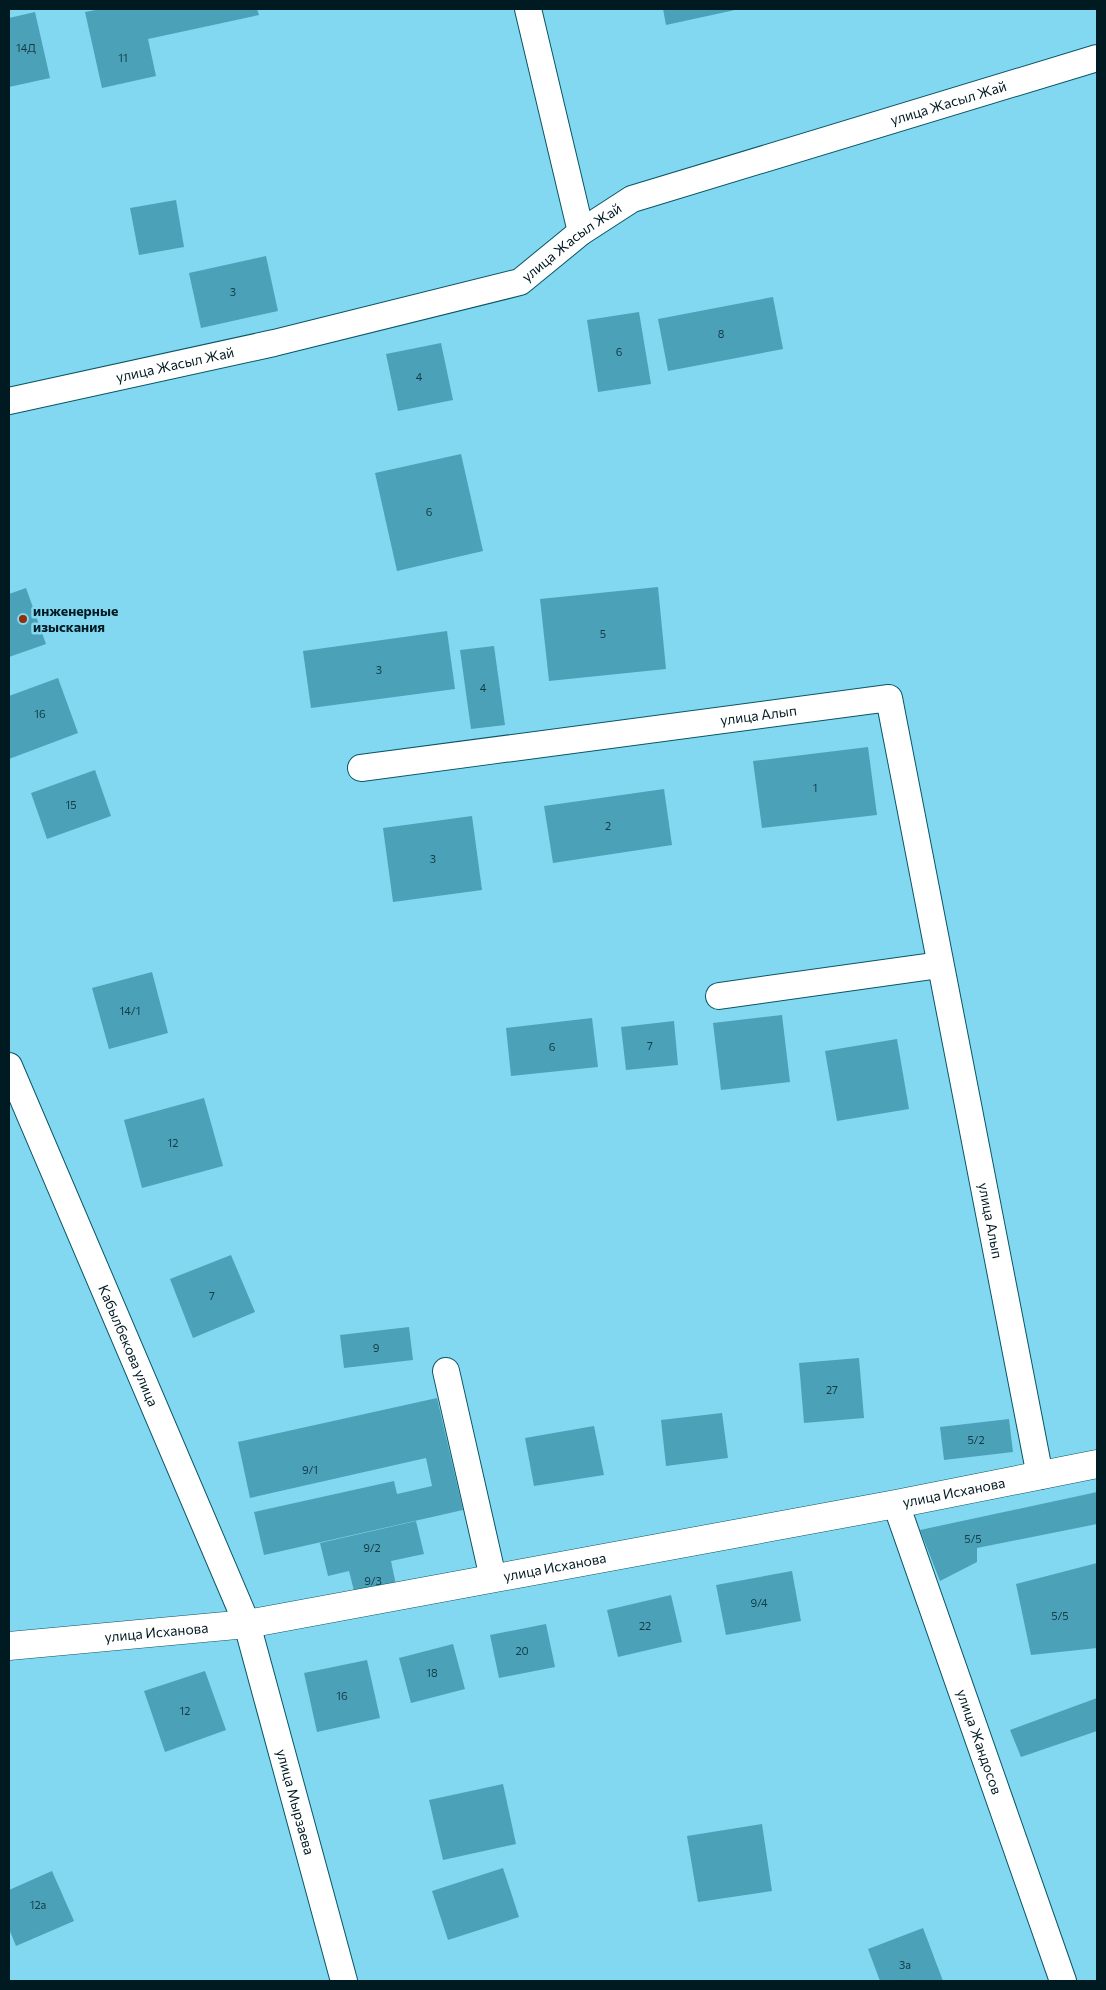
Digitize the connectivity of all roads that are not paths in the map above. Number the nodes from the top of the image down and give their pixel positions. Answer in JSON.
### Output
{"nodes":[{"id":1,"x":528,"y":9,"type":"edge"},
{"id":2,"x":1097,"y":58,"type":"edge"},
{"id":3,"x":581,"y":232,"type":"junction"},
{"id":4,"x":9,"y":401,"type":"edge"},
{"id":5,"x":361,"y":768,"type":"dead end"},
{"id":6,"x":940,"y":965,"type":"junction"},
{"id":7,"x":719,"y":996,"type":"dead end"},
{"id":8,"x":9,"y":1066,"type":"edge"},
{"id":9,"x":446,"y":1371,"type":"dead end"},
{"id":10,"x":1097,"y":1464,"type":"edge"},
{"id":11,"x":1040,"y":1476,"type":"junction"},
{"id":12,"x":896,"y":1504,"type":"junction"},
{"id":13,"x":493,"y":1578,"type":"junction"},
{"id":14,"x":247,"y":1624,"type":"junction"},
{"id":15,"x":9,"y":1646,"type":"edge"},
{"id":16,"x":344,"y":1981,"type":"edge"},
{"id":17,"x":1063,"y":1981,"type":"edge"}],
"edges":[{"from":1,"to":3,"type":"street"},
{"from":2,"to":3,"type":"street","name":"улица Жасыл Жай"},
{"from":3,"to":4,"type":"street","name":"улица Жасыл Жай"},
{"from":5,"to":6,"type":"street","name":"улица Алып"},
{"from":6,"to":7,"type":"street"},
{"from":6,"to":11,"type":"street","name":"улица Алып"},
{"from":8,"to":14,"type":"street","name":"Кабылбекова улица"},
{"from":9,"to":13,"type":"street"},
{"from":10,"to":11,"type":"main road","name":"улица Исханова"},
{"from":11,"to":12,"type":"main road","name":"улица Исханова"},
{"from":12,"to":13,"type":"main road","name":"улица Исханова"},
{"from":12,"to":17,"type":"street","name":"улица Жандосов"},
{"from":13,"to":14,"type":"main road","name":"улица Исханова"},
{"from":14,"to":15,"type":"main road","name":"улица Исханова"},
{"from":14,"to":16,"type":"street","name":"улица Мырзаева"}]}
